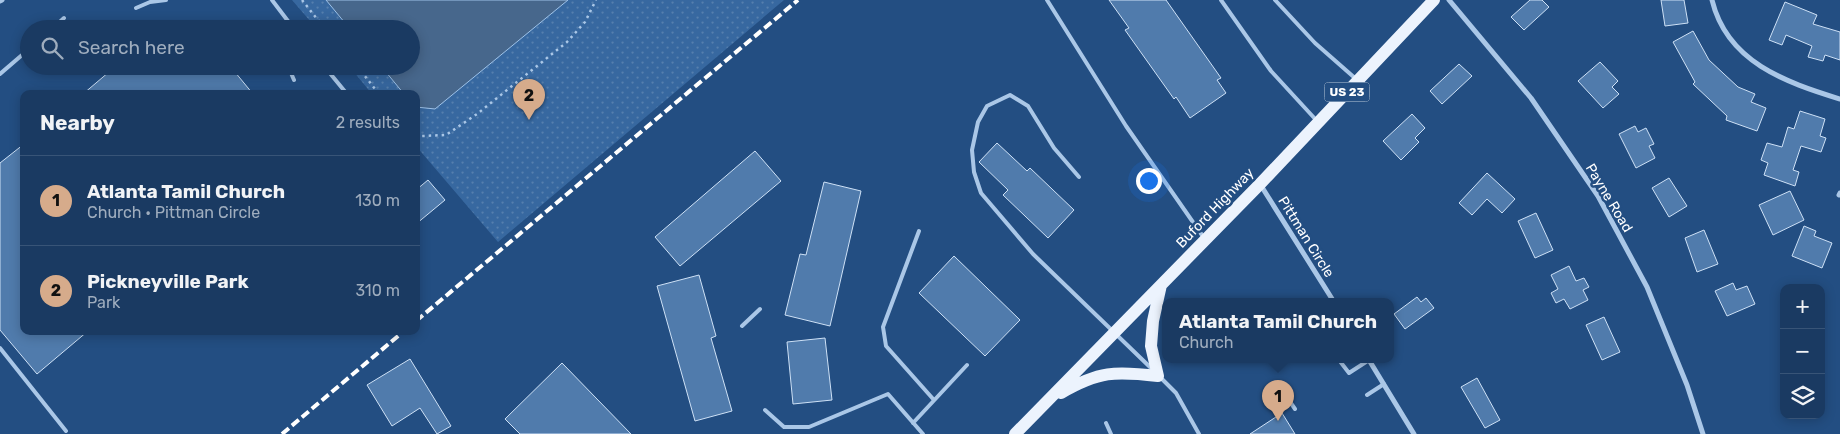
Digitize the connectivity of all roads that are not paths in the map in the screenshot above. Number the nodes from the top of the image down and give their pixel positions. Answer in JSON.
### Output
{"nodes":[{"id":1,"x":166,"y":0,"type":"edge"},
{"id":2,"x":272,"y":0,"type":"edge"},
{"id":3,"x":1047,"y":0,"type":"edge"},
{"id":4,"x":1221,"y":0,"type":"edge"},
{"id":5,"x":1275,"y":0,"type":"edge"},
{"id":6,"x":1434,"y":0,"type":"edge"},
{"id":7,"x":1449,"y":0,"type":"edge"},
{"id":8,"x":1712,"y":0,"type":"edge"},
{"id":9,"x":136,"y":8,"type":"dead end"},
{"id":10,"x":287,"y":20,"type":"edge"},
{"id":11,"x":20,"y":57,"type":"edge"},
{"id":12,"x":0,"y":74,"type":"edge"},
{"id":13,"x":292,"y":75,"type":"edge"},
{"id":14,"x":331,"y":75,"type":"edge"},
{"id":15,"x":294,"y":80,"type":"dead end"},
{"id":16,"x":1358,"y":80,"type":"junction"},
{"id":17,"x":344,"y":90,"type":"edge"},
{"id":18,"x":1840,"y":99,"type":"edge"},
{"id":19,"x":1318,"y":122,"type":"junction"},
{"id":20,"x":1079,"y":178,"type":"dead end"},
{"id":21,"x":1260,"y":184,"type":"junction"},
{"id":22,"x":919,"y":231,"type":"dead end"},
{"id":23,"x":1205,"y":240,"type":"junction"},
{"id":24,"x":1161,"y":285,"type":"junction"},
{"id":25,"x":1331,"y":298,"type":"edge"},
{"id":26,"x":760,"y":310,"type":"dead end"},
{"id":27,"x":742,"y":326,"type":"dead end"},
{"id":28,"x":1115,"y":332,"type":"junction"},
{"id":29,"x":0,"y":348,"type":"edge"},
{"id":30,"x":1341,"y":363,"type":"edge"},
{"id":31,"x":1364,"y":363,"type":"edge"},
{"id":32,"x":1371,"y":363,"type":"edge"},
{"id":33,"x":967,"y":365,"type":"dead end"},
{"id":34,"x":1158,"y":376,"type":"junction"},
{"id":35,"x":1384,"y":384,"type":"junction"},
{"id":36,"x":1279,"y":386,"type":"dead end"},
{"id":37,"x":1367,"y":395,"type":"dead end"},
{"id":38,"x":934,"y":400,"type":"junction"},
{"id":39,"x":1046,"y":402,"type":"junction"},
{"id":40,"x":1295,"y":409,"type":"dead end"},
{"id":41,"x":765,"y":410,"type":"dead end"},
{"id":42,"x":913,"y":423,"type":"junction"},
{"id":43,"x":1106,"y":423,"type":"dead end"},
{"id":44,"x":66,"y":431,"type":"dead end"},
{"id":45,"x":923,"y":434,"type":"edge"},
{"id":46,"x":1014,"y":434,"type":"edge"},
{"id":47,"x":1111,"y":434,"type":"edge"},
{"id":48,"x":1199,"y":434,"type":"edge"},
{"id":49,"x":1414,"y":434,"type":"edge"},
{"id":50,"x":1704,"y":434,"type":"edge"}],
"edges":[{"from":1,"to":9,"type":"lane"},
{"from":2,"to":10,"type":"lane"},
{"from":3,"to":23,"type":"lane"},
{"from":4,"to":19,"type":"lane"},
{"from":5,"to":16,"type":"lane"},
{"from":6,"to":16,"type":"main road","name":"Buford Highway","number":"US 23"},
{"from":7,"to":50,"type":"street","name":"Payne Road"},
{"from":8,"to":18,"type":"street"},
{"from":11,"to":12,"type":"lane"},
{"from":13,"to":15,"type":"lane"},
{"from":14,"to":17,"type":"lane"},
{"from":16,"to":19,"type":"main road","name":"Buford Highway","number":"US 23"},
{"from":19,"to":21,"type":"main road","name":"Buford Highway","number":"US 23"},
{"from":20,"to":28,"type":"lane"},
{"from":21,"to":23,"type":"main road","name":"Buford Highway","number":"US 23"},
{"from":21,"to":25,"type":"street","name":"Pittman Circle"},
{"from":22,"to":38,"type":"lane"},
{"from":23,"to":24,"type":"main road","name":"Buford Highway","number":"US 23"},
{"from":24,"to":28,"type":"main road","name":"Buford Highway","number":"US 23"},
{"from":24,"to":34,"type":"main road"},
{"from":26,"to":27,"type":"lane"},
{"from":28,"to":34,"type":"lane"},
{"from":28,"to":39,"type":"main road","name":"Buford Highway","number":"US 23"},
{"from":29,"to":44,"type":"lane"},
{"from":30,"to":31,"type":"lane"},
{"from":32,"to":35,"type":"street"},
{"from":33,"to":38,"type":"lane"},
{"from":34,"to":39,"type":"main road"},
{"from":34,"to":48,"type":"lane"},
{"from":35,"to":37,"type":"lane"},
{"from":35,"to":49,"type":"street"},
{"from":36,"to":40,"type":"lane"},
{"from":38,"to":42,"type":"lane"},
{"from":39,"to":46,"type":"main road","name":"Buford Highway","number":"US 23"},
{"from":41,"to":42,"type":"lane"},
{"from":42,"to":45,"type":"lane"},
{"from":43,"to":47,"type":"lane"}]}
